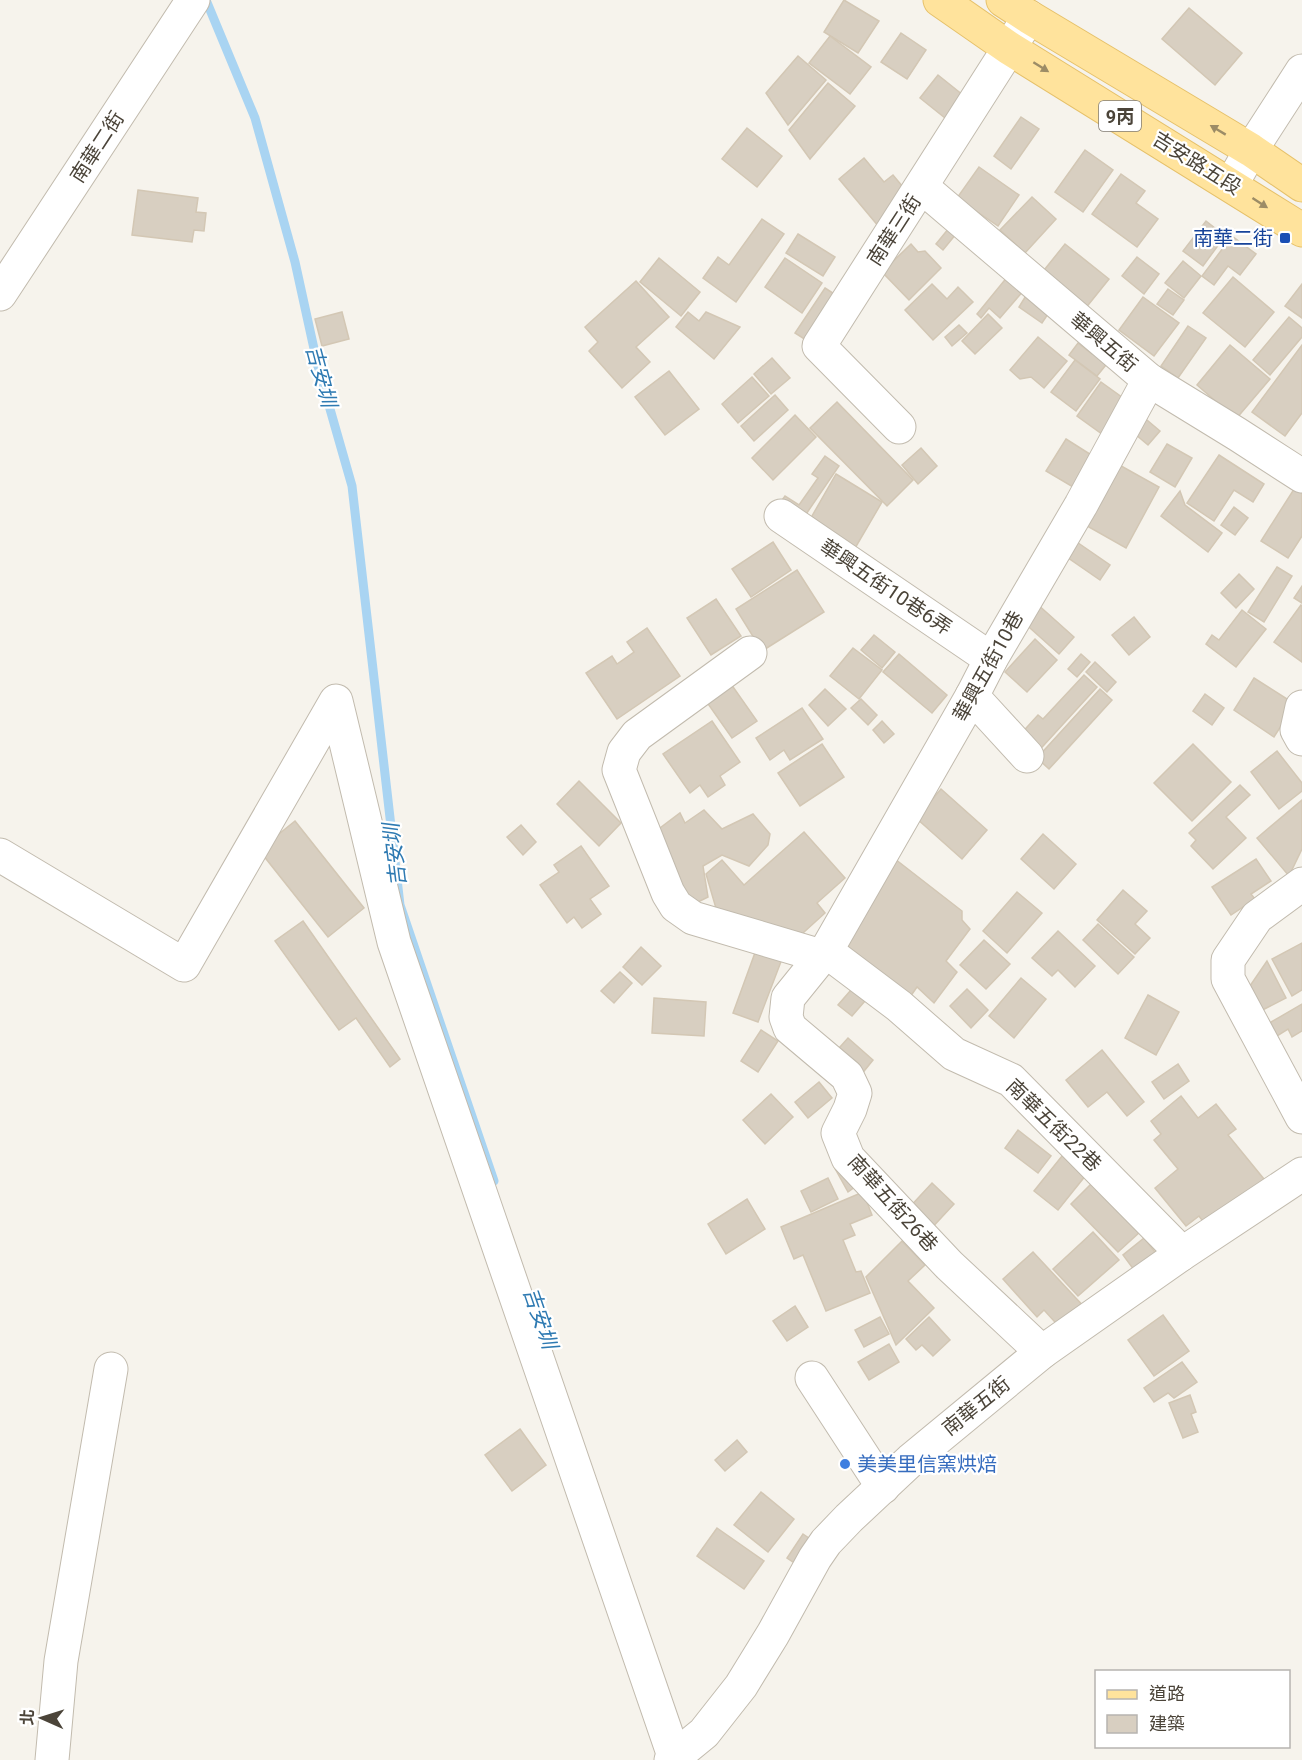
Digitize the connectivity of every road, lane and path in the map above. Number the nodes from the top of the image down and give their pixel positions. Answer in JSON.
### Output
{"nodes":[{"id":1,"x":194,"y":0,"type":"edge"},
{"id":2,"x":939,"y":0,"type":"edge"},
{"id":3,"x":1016,"y":9,"type":"edge"},
{"id":4,"x":1009,"y":48,"type":"junction"},
{"id":5,"x":1302,"y":71,"type":"edge"},
{"id":6,"x":1251,"y":150,"type":"junction"},
{"id":7,"x":1231,"y":185,"type":"junction"},
{"id":8,"x":1302,"y":186,"type":"edge"},
{"id":9,"x":922,"y":187,"type":"junction"},
{"id":10,"x":1302,"y":230,"type":"edge"},
{"id":11,"x":0,"y":294,"type":"edge"},
{"id":12,"x":1149,"y":380,"type":"junction"},
{"id":13,"x":899,"y":427,"type":"dead end"},
{"id":14,"x":1302,"y":476,"type":"edge"},
{"id":15,"x":781,"y":516,"type":"dead end"},
{"id":16,"x":750,"y":653,"type":"dead end"},
{"id":17,"x":991,"y":659,"type":"junction"},
{"id":18,"x":972,"y":696,"type":"junction"},
{"id":19,"x":1302,"y":708,"type":"edge"},
{"id":20,"x":1302,"y":740,"type":"edge"},
{"id":21,"x":1027,"y":756,"type":"dead end"},
{"id":22,"x":0,"y":855,"type":"edge"},
{"id":23,"x":1302,"y":884,"type":"edge"},
{"id":24,"x":823,"y":953,"type":"junction"},
{"id":25,"x":1302,"y":1117,"type":"edge"},
{"id":26,"x":1302,"y":1174,"type":"edge"},
{"id":27,"x":1180,"y":1255,"type":"junction"},
{"id":28,"x":1042,"y":1352,"type":"junction"},
{"id":29,"x":111,"y":1369,"type":"dead end"},
{"id":30,"x":812,"y":1378,"type":"dead end"},
{"id":31,"x":883,"y":1487,"type":"junction"},
{"id":32,"x":673,"y":1758,"type":"edge"},
{"id":33,"x":52,"y":1760,"type":"edge"}],
"edges":[{"from":1,"to":11,"type":"street","name":"南華二街"},
{"from":2,"to":4,"type":"main road","name":"吉安路五段","number":"9丙"},
{"from":3,"to":4,"type":"street","name":"南華三街"},
{"from":6,"to":3,"type":"main road","name":"吉安路五段","number":"9丙","one_way":true},
{"from":4,"to":7,"type":"main road","name":"吉安路五段","number":"9丙","one_way":true},
{"from":4,"to":9,"type":"street","name":"南華三街"},
{"from":5,"to":6,"type":"street"},
{"from":6,"to":7,"type":"street"},
{"from":6,"to":8,"type":"main road","name":"吉安路五段","number":"9丙"},
{"from":7,"to":10,"type":"main road","name":"吉安路五段","number":"9丙","one_way":true},
{"from":9,"to":12,"type":"street","name":"華興五街"},
{"from":9,"to":13,"type":"street","name":"南華三街"},
{"from":12,"to":14,"type":"street","name":"華興五街"},
{"from":12,"to":17,"type":"street","name":"華興五街10巷"},
{"from":15,"to":17,"type":"street","name":"華興五街10巷6弄"},
{"from":16,"to":24,"type":"street"},
{"from":17,"to":18,"type":"street","name":"華興五街10巷"},
{"from":18,"to":21,"type":"street"},
{"from":18,"to":24,"type":"street","name":"華興五街10巷"},
{"from":19,"to":20,"type":"street"},
{"from":22,"to":32,"type":"street"},
{"from":23,"to":25,"type":"street"},
{"from":24,"to":27,"type":"street","name":"南華五街22巷"},
{"from":24,"to":28,"type":"street","name":"南華五街26巷"},
{"from":26,"to":27,"type":"street","name":"南華五街"},
{"from":27,"to":28,"type":"street","name":"南華五街"},
{"from":28,"to":31,"type":"street","name":"南華五街"},
{"from":29,"to":33,"type":"street"},
{"from":30,"to":31,"type":"street"},
{"from":31,"to":32,"type":"street","name":"南華五街"}]}
